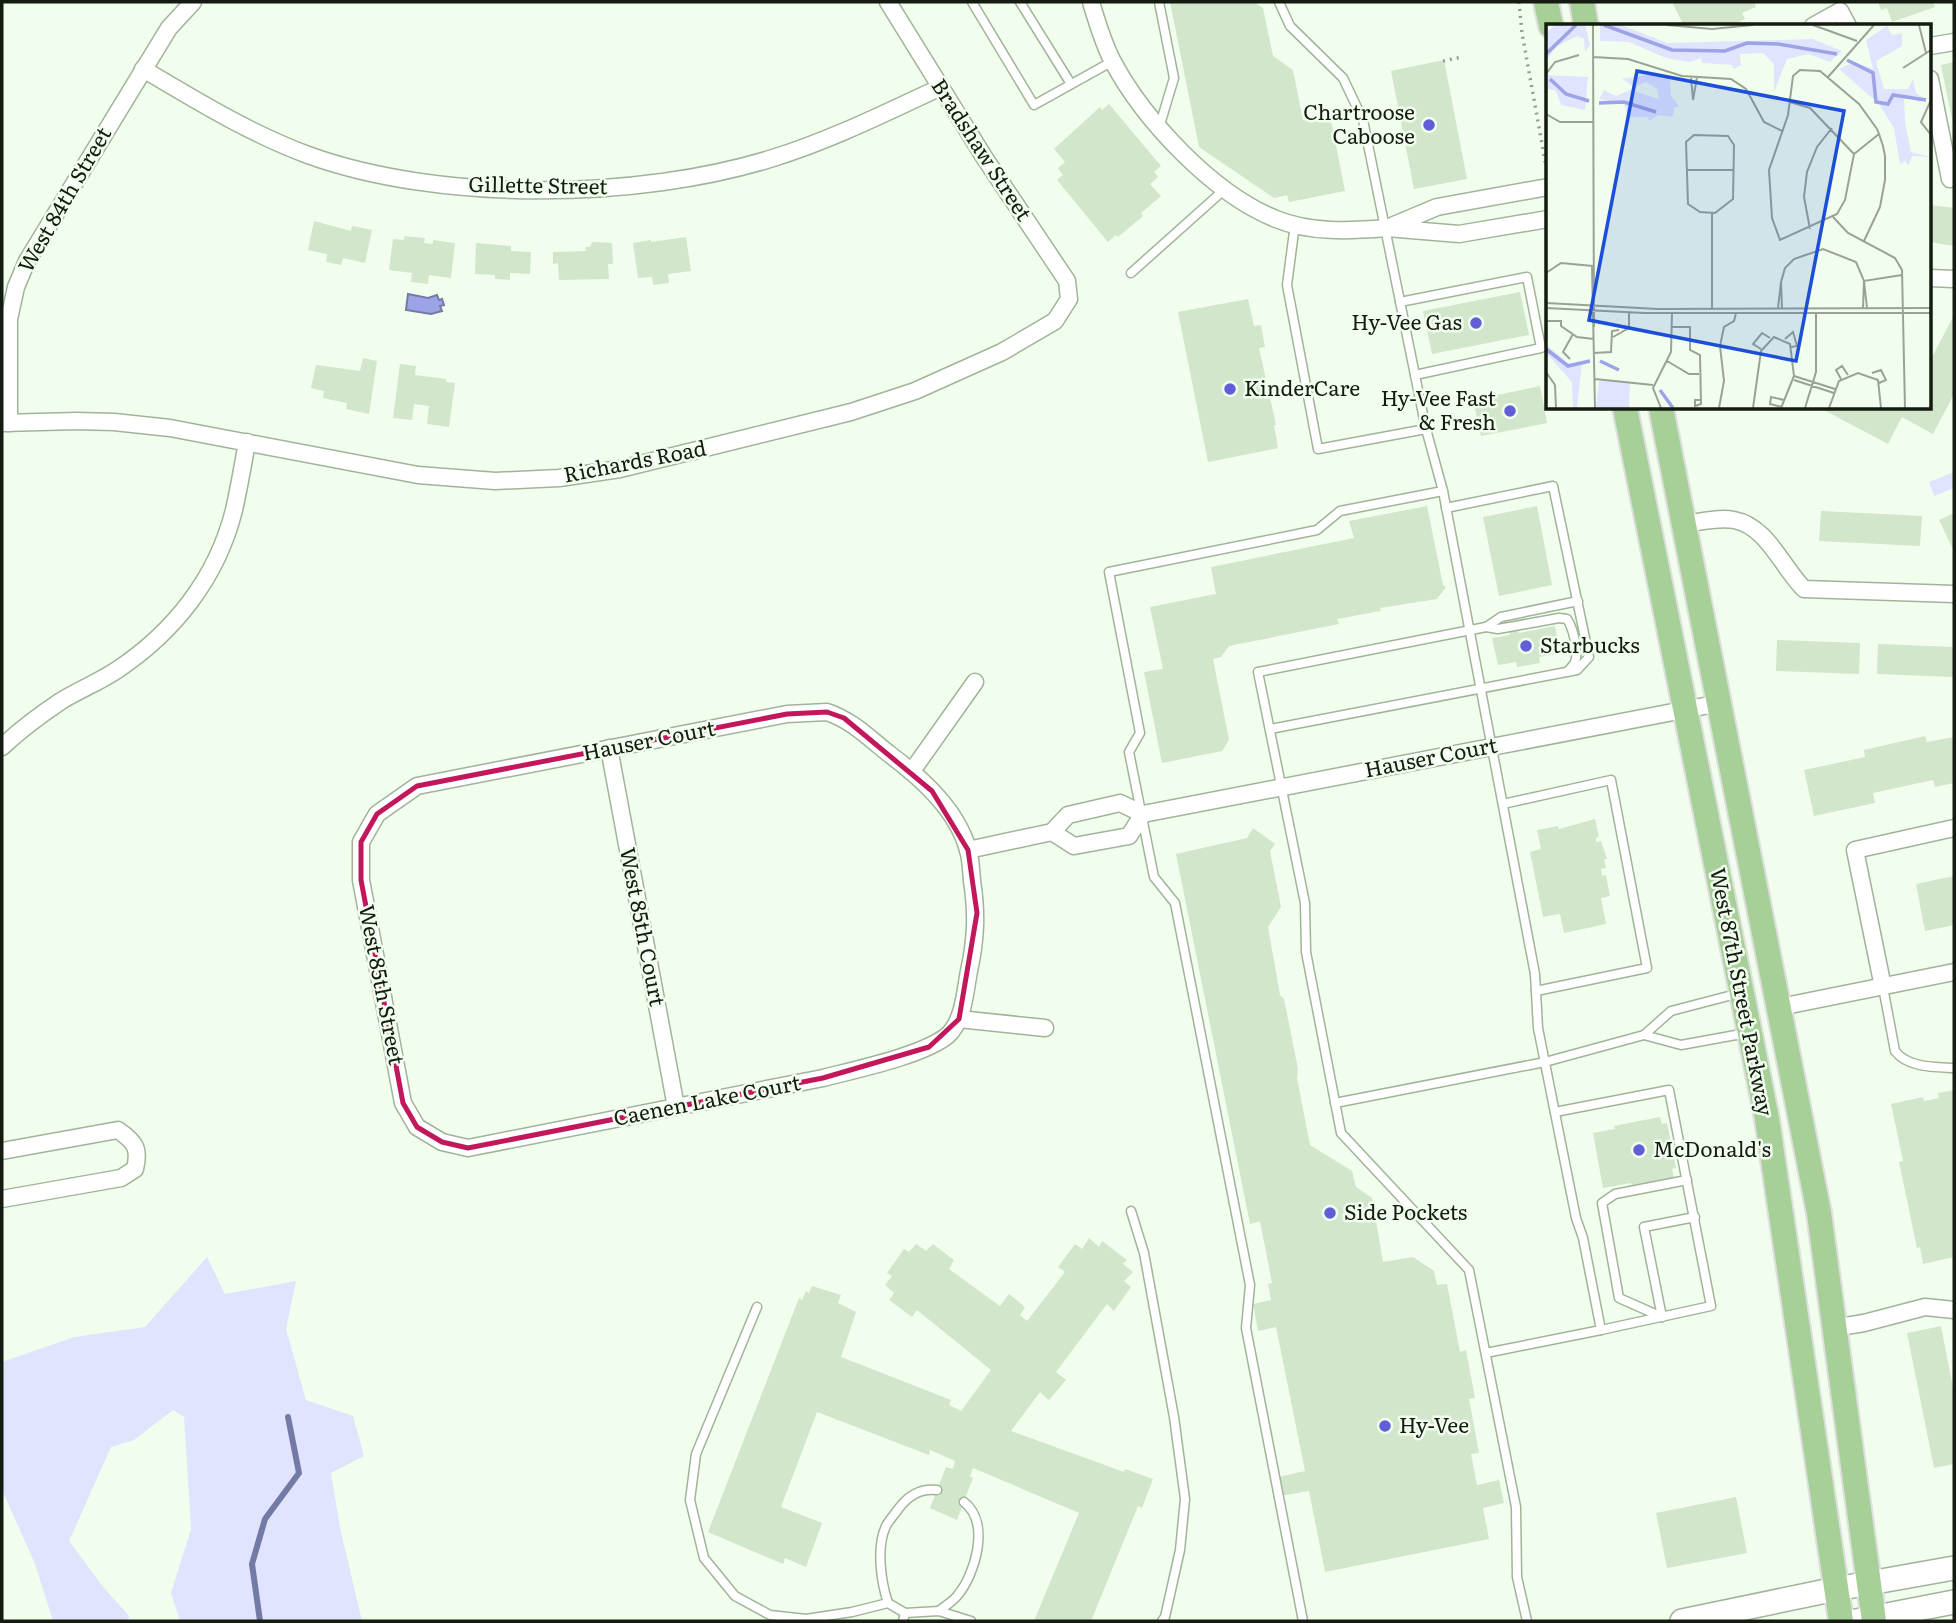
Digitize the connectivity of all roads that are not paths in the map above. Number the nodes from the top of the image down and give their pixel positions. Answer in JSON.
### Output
{"nodes":[{"id":1,"x":193,"y":2,"type":"edge"},
{"id":2,"x":888,"y":2,"type":"edge"},
{"id":3,"x":972,"y":2,"type":"edge"},
{"id":4,"x":1020,"y":2,"type":"edge"},
{"id":5,"x":1091,"y":2,"type":"edge"},
{"id":6,"x":1159,"y":2,"type":"edge"},
{"id":7,"x":1279,"y":2,"type":"edge"},
{"id":8,"x":1546,"y":2,"type":"edge"},
{"id":9,"x":1582,"y":2,"type":"edge"},
{"id":10,"x":1551,"y":24,"type":"edge"},
{"id":11,"x":1587,"y":24,"type":"edge"},
{"id":12,"x":1817,"y":24,"type":"edge"},
{"id":13,"x":1846,"y":24,"type":"edge"},
{"id":14,"x":1954,"y":42,"type":"edge"},
{"id":15,"x":1932,"y":46,"type":"edge"},
{"id":16,"x":1113,"y":61,"type":"junction"},
{"id":17,"x":144,"y":69,"type":"junction"},
{"id":18,"x":1071,"y":84,"type":"junction"},
{"id":19,"x":939,"y":88,"type":"junction"},
{"id":20,"x":1932,"y":89,"type":"edge"},
{"id":21,"x":1159,"y":128,"type":"junction"},
{"id":22,"x":1950,"y":178,"type":"dead end"},
{"id":23,"x":1546,"y":187,"type":"edge"},
{"id":24,"x":1225,"y":189,"type":"junction"},
{"id":25,"x":1546,"y":219,"type":"edge"},
{"id":26,"x":1295,"y":224,"type":"junction"},
{"id":27,"x":1387,"y":228,"type":"junction"},
{"id":28,"x":1131,"y":273,"type":"dead end"},
{"id":29,"x":1932,"y":278,"type":"edge"},
{"id":30,"x":1954,"y":279,"type":"edge"},
{"id":31,"x":1069,"y":299,"type":"joint"},
{"id":32,"x":1400,"y":302,"type":"junction"},
{"id":33,"x":1415,"y":374,"type":"junction"},
{"id":34,"x":1625,"y":410,"type":"edge"},
{"id":35,"x":1661,"y":410,"type":"edge"},
{"id":36,"x":6,"y":423,"type":"edge"},
{"id":37,"x":1426,"y":429,"type":"junction"},
{"id":38,"x":247,"y":442,"type":"junction"},
{"id":39,"x":1443,"y":491,"type":"junction"},
{"id":40,"x":1446,"y":508,"type":"junction"},
{"id":41,"x":1685,"y":524,"type":"junction"},
{"id":42,"x":1954,"y":594,"type":"edge"},
{"id":43,"x":1578,"y":601,"type":"junction"},
{"id":44,"x":1486,"y":627,"type":"junction"},
{"id":45,"x":1469,"y":630,"type":"junction"},
{"id":46,"x":1567,"y":672,"type":"junction"},
{"id":47,"x":975,"y":682,"type":"dead end"},
{"id":48,"x":1481,"y":688,"type":"junction"},
{"id":49,"x":1720,"y":704,"type":"junction"},
{"id":50,"x":1684,"y":710,"type":"junction"},
{"id":51,"x":1270,"y":729,"type":"junction"},
{"id":52,"x":2,"y":747,"type":"edge"},
{"id":53,"x":1492,"y":747,"type":"junction"},
{"id":54,"x":608,"y":748,"type":"junction"},
{"id":55,"x":912,"y":771,"type":"junction"},
{"id":56,"x":1281,"y":787,"type":"junction"},
{"id":57,"x":1503,"y":804,"type":"junction"},
{"id":58,"x":377,"y":814,"type":"joint"},
{"id":59,"x":1143,"y":814,"type":"junction"},
{"id":60,"x":1954,"y":828,"type":"edge"},
{"id":61,"x":1052,"y":832,"type":"junction"},
{"id":62,"x":968,"y":850,"type":"junction"},
{"id":63,"x":1954,"y":972,"type":"edge"},
{"id":64,"x":1883,"y":987,"type":"junction"},
{"id":65,"x":1536,"y":991,"type":"junction"},
{"id":66,"x":1742,"y":993,"type":"junction"},
{"id":67,"x":1780,"y":1007,"type":"junction"},
{"id":68,"x":959,"y":1019,"type":"junction"},
{"id":69,"x":1045,"y":1028,"type":"dead end"},
{"id":70,"x":1749,"y":1032,"type":"junction"},
{"id":71,"x":1644,"y":1035,"type":"junction"},
{"id":72,"x":1545,"y":1062,"type":"junction"},
{"id":73,"x":1954,"y":1068,"type":"edge"},
{"id":74,"x":1335,"y":1103,"type":"junction"},
{"id":75,"x":676,"y":1107,"type":"junction"},
{"id":76,"x":1555,"y":1112,"type":"junction"},
{"id":77,"x":442,"y":1142,"type":"joint"},
{"id":78,"x":2,"y":1151,"type":"edge"},
{"id":79,"x":1687,"y":1180,"type":"junction"},
{"id":80,"x":2,"y":1199,"type":"edge"},
{"id":81,"x":1130,"y":1211,"type":"dead end"},
{"id":82,"x":1695,"y":1217,"type":"junction"},
{"id":83,"x":757,"y":1307,"type":"dead end"},
{"id":84,"x":1954,"y":1310,"type":"edge"},
{"id":85,"x":1662,"y":1317,"type":"junction"},
{"id":86,"x":1833,"y":1328,"type":"junction"},
{"id":87,"x":1601,"y":1330,"type":"junction"},
{"id":88,"x":1486,"y":1353,"type":"junction"},
{"id":89,"x":937,"y":1490,"type":"dead end"},
{"id":90,"x":964,"y":1503,"type":"dead end"},
{"id":91,"x":1954,"y":1568,"type":"edge"},
{"id":92,"x":1870,"y":1583,"type":"junction"},
{"id":93,"x":1836,"y":1589,"type":"junction"},
{"id":94,"x":1954,"y":1602,"type":"edge"},
{"id":95,"x":888,"y":1603,"type":"junction"},
{"id":96,"x":939,"y":1611,"type":"junction"},
{"id":97,"x":904,"y":1617,"type":"edge"},
{"id":98,"x":1868,"y":1620,"type":"edge"},
{"id":99,"x":971,"y":1621,"type":"edge"},
{"id":100,"x":1162,"y":1621,"type":"edge"},
{"id":101,"x":1303,"y":1621,"type":"edge"},
{"id":102,"x":1527,"y":1621,"type":"edge"},
{"id":103,"x":1682,"y":1621,"type":"edge"},
{"id":104,"x":1841,"y":1621,"type":"edge"}],
"edges":[{"from":1,"to":17,"type":"street","name":"West 84th Street"},
{"from":2,"to":19,"type":"street","name":"Bradshaw Street"},
{"from":3,"to":18,"type":"lane"},
{"from":4,"to":18,"type":"lane"},
{"from":5,"to":16,"type":"street"},
{"from":6,"to":21,"type":"lane"},
{"from":7,"to":27,"type":"lane"},
{"from":8,"to":10,"type":"main road"},
{"from":9,"to":11,"type":"main road"},
{"from":12,"to":13,"type":"street"},
{"from":14,"to":15,"type":"street"},
{"from":16,"to":18,"type":"lane"},
{"from":16,"to":21,"type":"street"},
{"from":17,"to":19,"type":"street","name":"Gillette Street"},
{"from":17,"to":36,"type":"street","name":"West 84th Street"},
{"from":19,"to":31,"type":"street","name":"Bradshaw Street"},
{"from":20,"to":22,"type":"street"},
{"from":21,"to":24,"type":"street"},
{"from":23,"to":27,"type":"street"},
{"from":24,"to":26,"type":"street"},
{"from":24,"to":28,"type":"lane"},
{"from":25,"to":27,"type":"street"},
{"from":26,"to":27,"type":"street"},
{"from":26,"to":37,"type":"lane"},
{"from":27,"to":32,"type":"lane"},
{"from":29,"to":30,"type":"street"},
{"from":31,"to":38,"type":"street","name":"Richards Road"},
{"from":32,"to":33,"type":"lane"},
{"from":32,"to":33,"type":"lane"},
{"from":33,"to":37,"type":"lane"},
{"from":34,"to":50,"type":"main road","name":"West 87th Street Parkway"},
{"from":35,"to":41,"type":"main road","name":"West 87th Street Parkway"},
{"from":36,"to":38,"type":"street","name":"Richards Road"},
{"from":37,"to":39,"type":"lane"},
{"from":38,"to":52,"type":"street"},
{"from":39,"to":40,"type":"lane"},
{"from":39,"to":59,"type":"lane"},
{"from":40,"to":43,"type":"lane"},
{"from":40,"to":45,"type":"lane"},
{"from":41,"to":42,"type":"street"},
{"from":41,"to":49,"type":"main road","name":"West 87th Street Parkway"},
{"from":43,"to":44,"type":"lane"},
{"from":43,"to":46,"type":"lane"},
{"from":44,"to":45,"type":"lane"},
{"from":44,"to":46,"type":"lane"},
{"from":45,"to":48,"type":"lane"},
{"from":45,"to":51,"type":"lane"},
{"from":46,"to":48,"type":"lane"},
{"from":47,"to":55,"type":"street"},
{"from":48,"to":51,"type":"lane"},
{"from":48,"to":53,"type":"lane"},
{"from":49,"to":50,"type":"street","name":"Hauser Court"},
{"from":49,"to":67,"type":"main road","name":"West 87th Street Parkway"},
{"from":50,"to":53,"type":"street","name":"Hauser Court"},
{"from":50,"to":66,"type":"main road","name":"West 87th Street Parkway"},
{"from":51,"to":56,"type":"lane"},
{"from":53,"to":56,"type":"street","name":"Hauser Court"},
{"from":53,"to":57,"type":"lane"},
{"from":54,"to":55,"type":"street","name":"Hauser Court"},
{"from":54,"to":58,"type":"street","name":"Hauser Court"},
{"from":54,"to":75,"type":"street","name":"West 85th Court"},
{"from":55,"to":62,"type":"street","name":"Hauser Court"},
{"from":56,"to":59,"type":"street","name":"Hauser Court"},
{"from":56,"to":74,"type":"lane"},
{"from":57,"to":65,"type":"lane"},
{"from":57,"to":65,"type":"lane"},
{"from":58,"to":77,"type":"street","name":"West 85th Street"},
{"from":59,"to":61,"type":"street","name":"Hauser Court"},
{"from":59,"to":61,"type":"street"},
{"from":59,"to":101,"type":"lane"},
{"from":60,"to":64,"type":"street"},
{"from":61,"to":62,"type":"street","name":"Hauser Court"},
{"from":62,"to":68,"type":"street"},
{"from":63,"to":64,"type":"street"},
{"from":64,"to":67,"type":"street"},
{"from":64,"to":73,"type":"lane"},
{"from":65,"to":72,"type":"lane"},
{"from":66,"to":70,"type":"main road","name":"West 87th Street Parkway"},
{"from":66,"to":71,"type":"lane"},
{"from":67,"to":86,"type":"main road","name":"West 87th Street Parkway"},
{"from":68,"to":69,"type":"street"},
{"from":68,"to":75,"type":"street","name":"Caenen Lake Court"},
{"from":70,"to":71,"type":"lane"},
{"from":70,"to":93,"type":"main road","name":"West 87th Street Parkway"},
{"from":71,"to":72,"type":"lane"},
{"from":72,"to":74,"type":"lane"},
{"from":72,"to":76,"type":"lane"},
{"from":74,"to":88,"type":"lane"},
{"from":75,"to":77,"type":"street","name":"Caenen Lake Court"},
{"from":76,"to":79,"type":"lane"},
{"from":76,"to":87,"type":"lane"},
{"from":78,"to":80,"type":"street"},
{"from":79,"to":82,"type":"lane"},
{"from":79,"to":85,"type":"lane"},
{"from":81,"to":100,"type":"lane"},
{"from":82,"to":85,"type":"lane"},
{"from":82,"to":85,"type":"lane"},
{"from":83,"to":95,"type":"lane"},
{"from":84,"to":86,"type":"street"},
{"from":85,"to":87,"type":"lane"},
{"from":86,"to":92,"type":"main road","name":"West 87th Street Parkway"},
{"from":87,"to":88,"type":"lane"},
{"from":88,"to":102,"type":"lane"},
{"from":89,"to":95,"type":"lane"},
{"from":90,"to":96,"type":"lane"},
{"from":91,"to":92,"type":"main road"},
{"from":92,"to":93,"type":"main road"},
{"from":92,"to":98,"type":"main road","name":"West 87th Street Parkway"},
{"from":93,"to":103,"type":"main road"},
{"from":93,"to":104,"type":"main road","name":"West 87th Street Parkway"},
{"from":94,"to":98,"type":"main road"},
{"from":95,"to":97,"type":"lane"},
{"from":96,"to":97,"type":"lane"},
{"from":96,"to":99,"type":"lane"}]}
